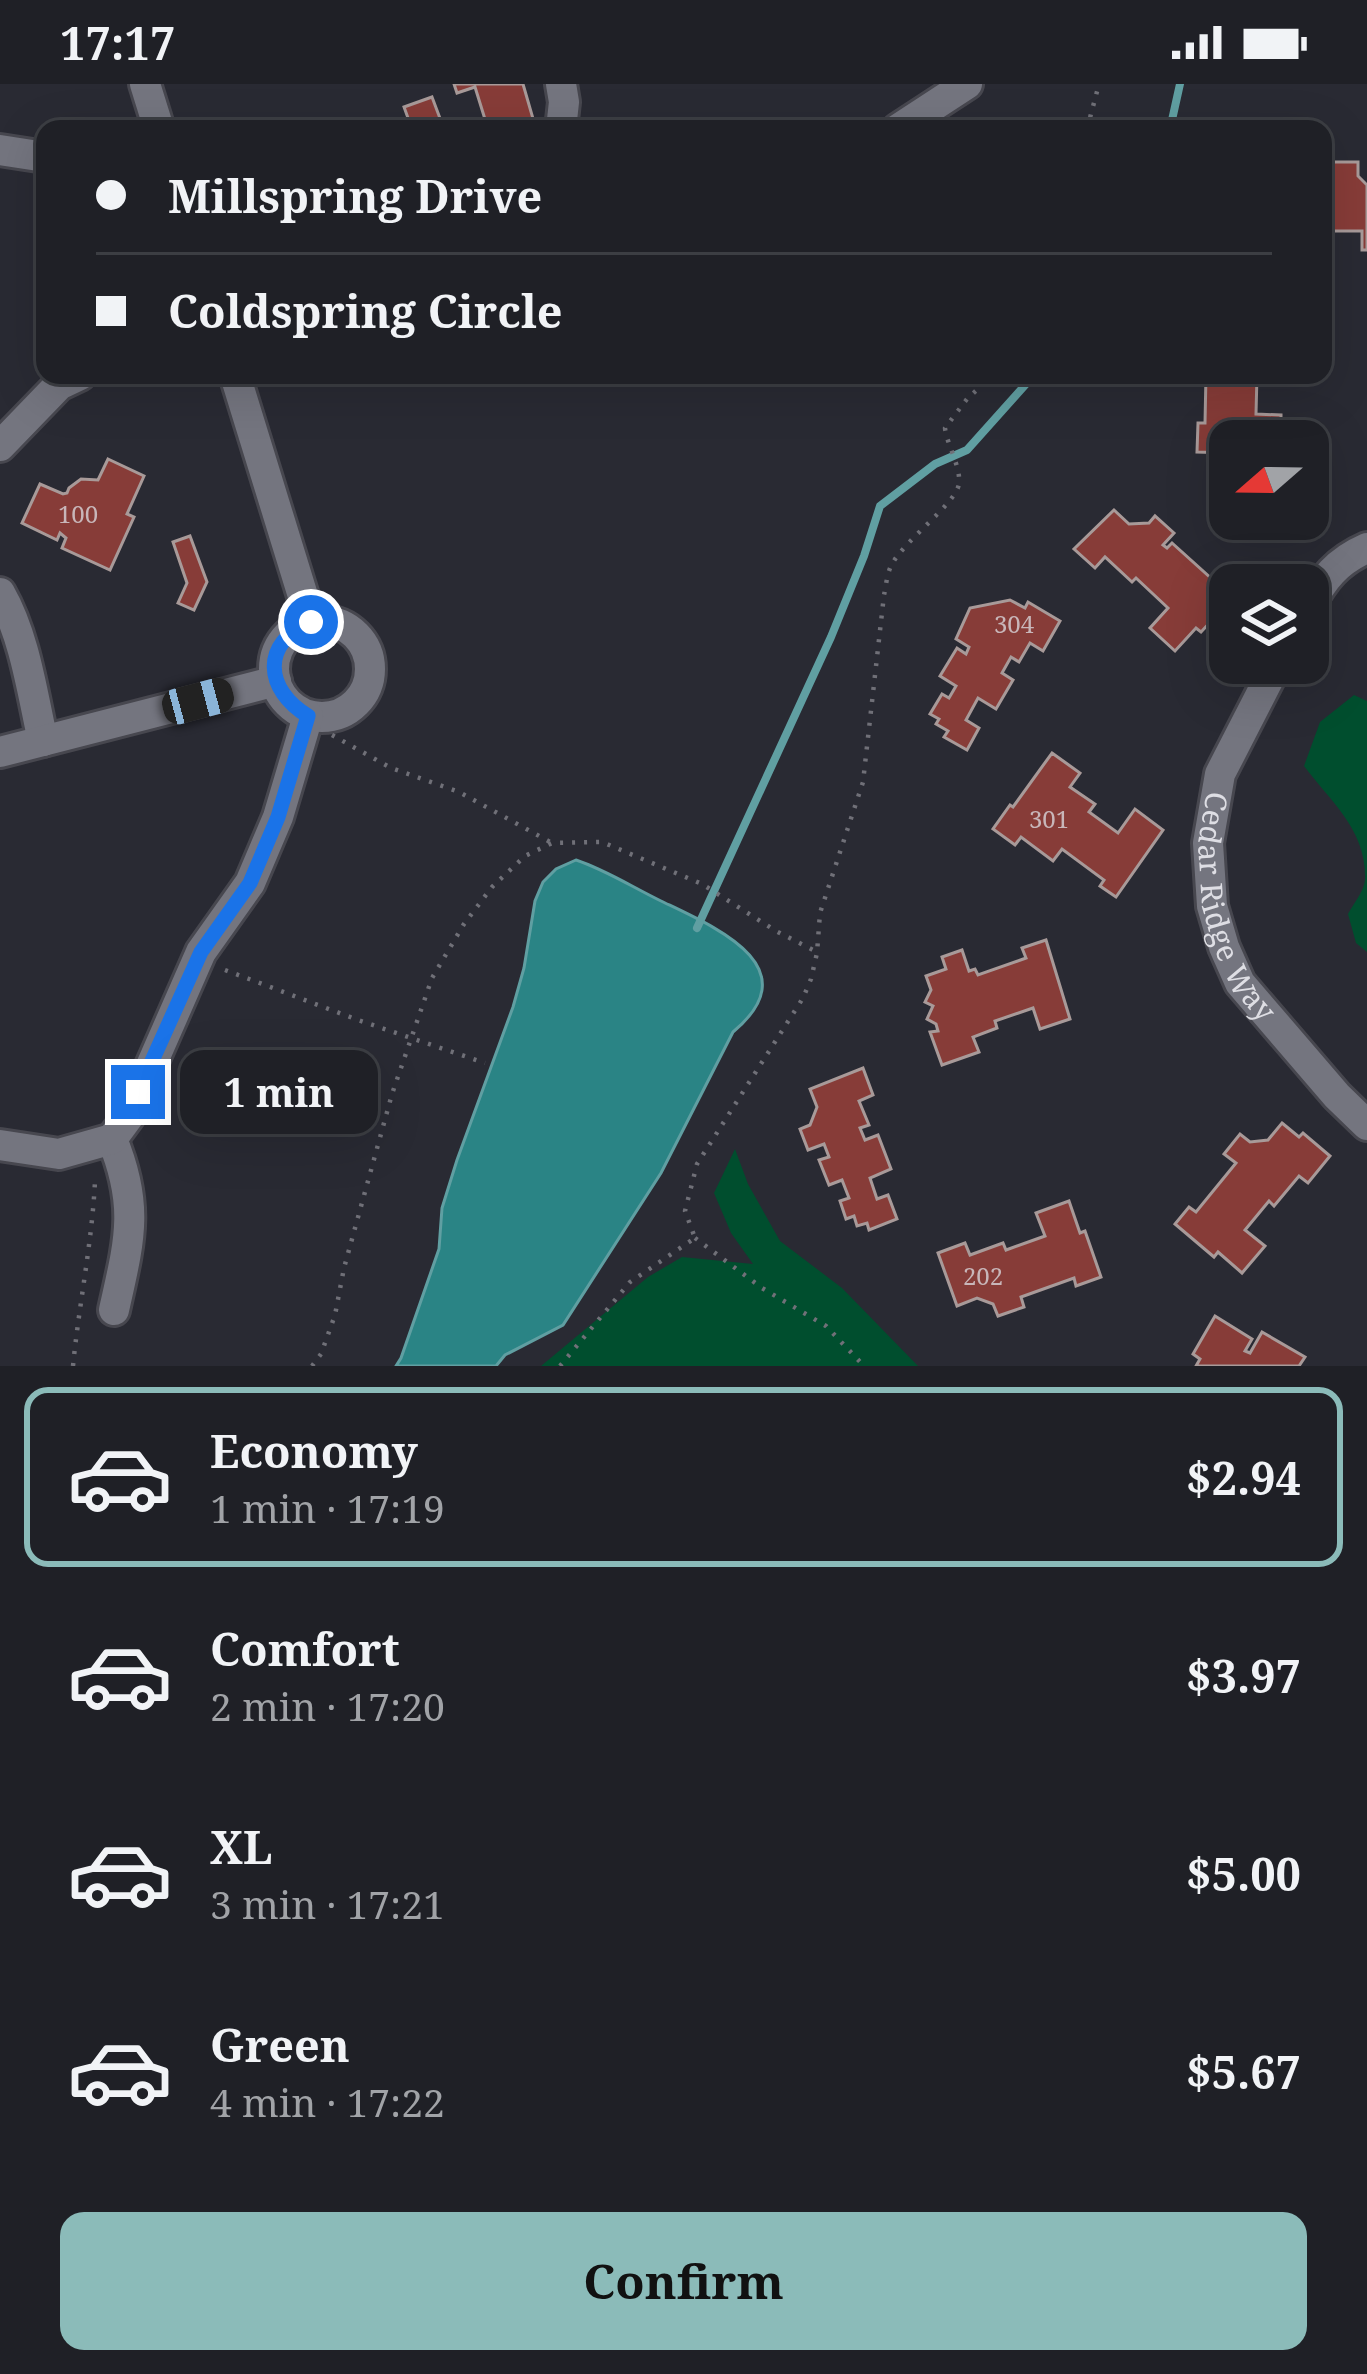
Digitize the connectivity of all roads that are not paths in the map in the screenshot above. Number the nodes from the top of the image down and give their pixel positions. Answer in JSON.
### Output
{"nodes":[{"id":1,"x":145,"y":84,"type":"edge"},
{"id":2,"x":561,"y":84,"type":"edge"},
{"id":3,"x":968,"y":84,"type":"edge"},
{"id":4,"x":156,"y":120,"type":"edge"},
{"id":5,"x":562,"y":120,"type":"edge"},
{"id":6,"x":912,"y":120,"type":"edge"},
{"id":7,"x":0,"y":150,"type":"edge"},
{"id":8,"x":36,"y":156,"type":"edge"},
{"id":9,"x":61,"y":384,"type":"edge"},
{"id":10,"x":238,"y":384,"type":"edge"},
{"id":11,"x":0,"y":446,"type":"edge"},
{"id":12,"x":1367,"y":548,"type":"edge"},
{"id":13,"x":1329,"y":574,"type":"edge"},
{"id":14,"x":0,"y":593,"type":"edge"},
{"id":15,"x":311,"y":622,"type":"junction"},
{"id":16,"x":275,"y":681,"type":"junction"},
{"id":17,"x":1266,"y":684,"type":"edge"},
{"id":18,"x":308,"y":716,"type":"junction"},
{"id":19,"x":43,"y":741,"type":"junction"},
{"id":20,"x":0,"y":752,"type":"edge"},
{"id":21,"x":1367,"y":1125,"type":"edge"},
{"id":22,"x":100,"y":1143,"type":"junction"},
{"id":23,"x":0,"y":1144,"type":"edge"},
{"id":24,"x":114,"y":1310,"type":"dead end"}],
"edges":[{"from":1,"to":4,"type":"street"},
{"from":2,"to":5,"type":"street"},
{"from":3,"to":6,"type":"street"},
{"from":7,"to":8,"type":"street"},
{"from":9,"to":11,"type":"street"},
{"from":10,"to":15,"type":"street"},
{"from":12,"to":13,"type":"street"},
{"from":14,"to":19,"type":"street"},
{"from":15,"to":16,"type":"street"},
{"from":15,"to":18,"type":"street"},
{"from":16,"to":18,"type":"street"},
{"from":16,"to":19,"type":"street"},
{"from":17,"to":21,"type":"street","name":"Cedar Ridge Way"},
{"from":18,"to":22,"type":"street"},
{"from":19,"to":20,"type":"street"},
{"from":22,"to":23,"type":"street"},
{"from":22,"to":24,"type":"street"}]}
